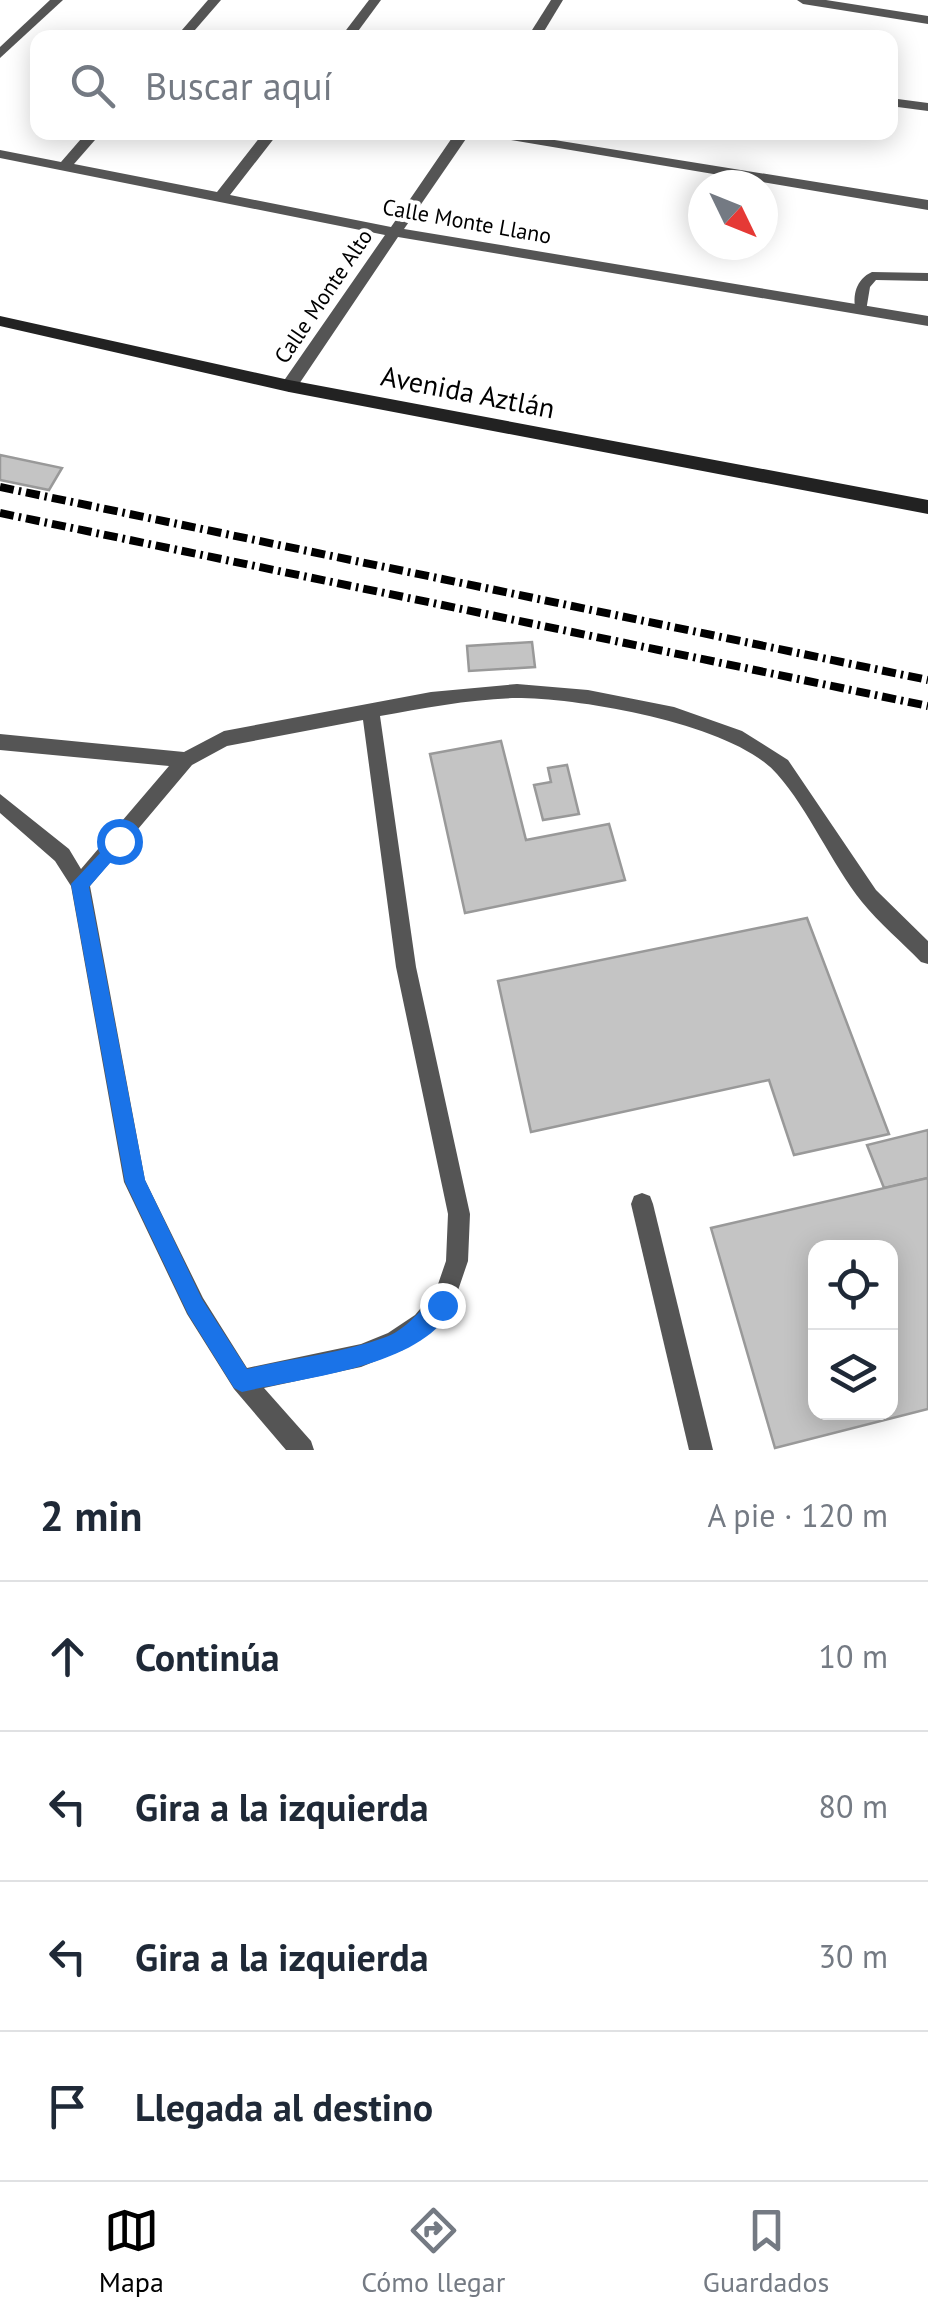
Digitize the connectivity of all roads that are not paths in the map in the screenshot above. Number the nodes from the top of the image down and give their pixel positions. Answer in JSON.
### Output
{"nodes":[{"id":1,"x":57,"y":0,"type":"edge"},
{"id":2,"x":215,"y":0,"type":"edge"},
{"id":3,"x":375,"y":0,"type":"edge"},
{"id":4,"x":557,"y":0,"type":"edge"},
{"id":5,"x":803,"y":0,"type":"edge"},
{"id":6,"x":928,"y":20,"type":"edge"},
{"id":7,"x":188,"y":30,"type":"edge"},
{"id":8,"x":352,"y":30,"type":"edge"},
{"id":9,"x":538,"y":30,"type":"edge"},
{"id":10,"x":0,"y":54,"type":"edge"},
{"id":11,"x":898,"y":103,"type":"edge"},
{"id":12,"x":928,"y":107,"type":"edge"},
{"id":13,"x":88,"y":140,"type":"edge"},
{"id":14,"x":266,"y":140,"type":"edge"},
{"id":15,"x":458,"y":140,"type":"edge"},
{"id":16,"x":526,"y":140,"type":"edge"},
{"id":17,"x":0,"y":154,"type":"edge"},
{"id":18,"x":64,"y":166,"type":"junction"},
{"id":19,"x":222,"y":196,"type":"junction"},
{"id":20,"x":928,"y":205,"type":"edge"},
{"id":21,"x":394,"y":232,"type":"junction"},
{"id":22,"x":928,"y":277,"type":"edge"},
{"id":23,"x":861,"y":308,"type":"junction"},
{"id":24,"x":0,"y":320,"type":"edge"},
{"id":25,"x":928,"y":321,"type":"edge"},
{"id":26,"x":289,"y":386,"type":"junction"},
{"id":27,"x":928,"y":507,"type":"edge"},
{"id":28,"x":370,"y":710,"type":"junction"},
{"id":29,"x":0,"y":742,"type":"edge"},
{"id":30,"x":186,"y":760,"type":"junction"},
{"id":31,"x":0,"y":802,"type":"edge"},
{"id":32,"x":80,"y":884,"type":"junction"},
{"id":33,"x":928,"y":955,"type":"edge"},
{"id":34,"x":642,"y":1204,"type":"dead end"},
{"id":35,"x":242,"y":1381,"type":"junction"},
{"id":36,"x":302,"y":1450,"type":"edge"},
{"id":37,"x":701,"y":1450,"type":"edge"}],
"edges":[{"from":1,"to":10,"type":"street"},
{"from":2,"to":7,"type":"street"},
{"from":3,"to":8,"type":"street"},
{"from":4,"to":9,"type":"street"},
{"from":5,"to":6,"type":"street"},
{"from":11,"to":12,"type":"street"},
{"from":13,"to":18,"type":"street"},
{"from":14,"to":19,"type":"street"},
{"from":15,"to":21,"type":"street","name":"Calle Monte Alto"},
{"from":16,"to":20,"type":"street"},
{"from":17,"to":18,"type":"street","name":"Calle Monte Llano"},
{"from":18,"to":19,"type":"street","name":"Calle Monte Llano"},
{"from":19,"to":21,"type":"street","name":"Calle Monte Llano"},
{"from":21,"to":23,"type":"street","name":"Calle Monte Llano"},
{"from":21,"to":26,"type":"street","name":"Calle Monte Alto"},
{"from":22,"to":23,"type":"lane"},
{"from":23,"to":25,"type":"street","name":"Calle Monte Llano"},
{"from":24,"to":26,"type":"main road","name":"Avenida Aztlán"},
{"from":26,"to":27,"type":"main road","name":"Avenida Aztlán"},
{"from":28,"to":30,"type":"lane"},
{"from":28,"to":33,"type":"lane"},
{"from":28,"to":35,"type":"lane"},
{"from":29,"to":30,"type":"lane"},
{"from":30,"to":32,"type":"lane"},
{"from":31,"to":32,"type":"lane"},
{"from":32,"to":35,"type":"lane"},
{"from":34,"to":37,"type":"lane"},
{"from":35,"to":36,"type":"lane"}]}
